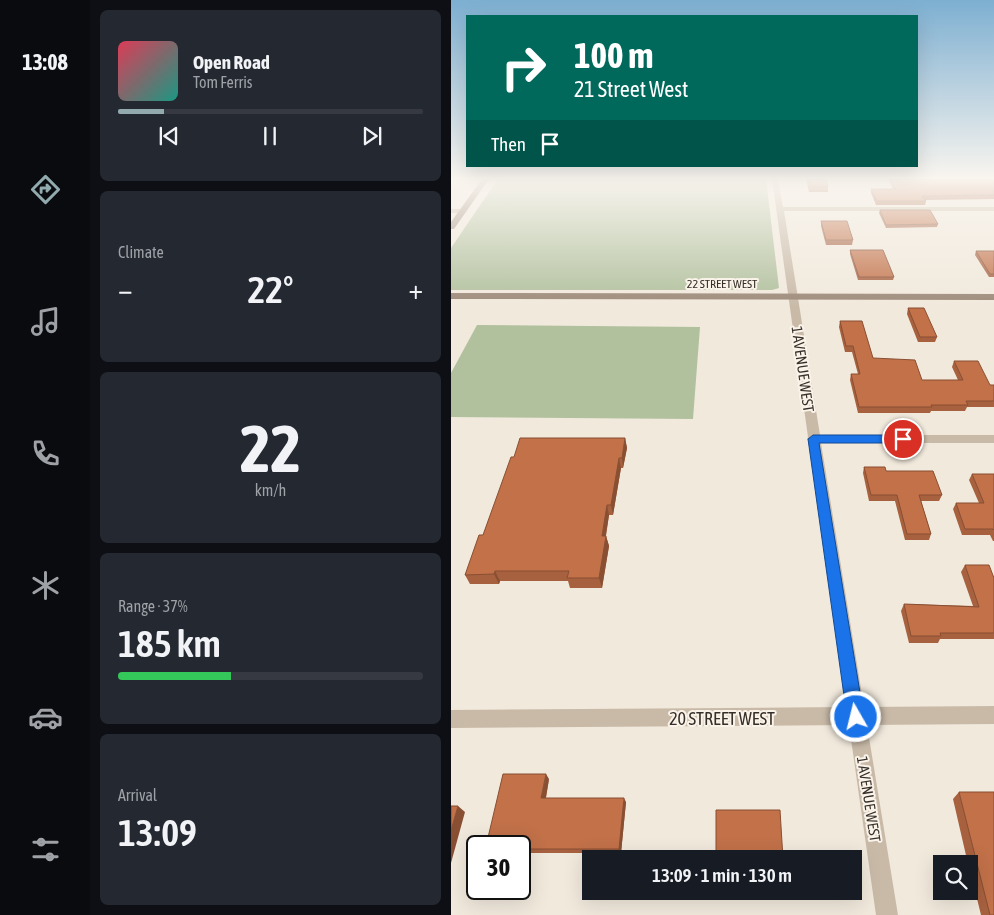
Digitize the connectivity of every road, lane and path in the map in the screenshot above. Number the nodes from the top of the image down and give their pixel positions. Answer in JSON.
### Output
{"nodes":[{"id":1,"x":782,"y":222,"type":"edge"},
{"id":2,"x":451,"y":296,"type":"edge"},
{"id":3,"x":792,"y":297,"type":"junction"},
{"id":4,"x":994,"y":297,"type":"edge"},
{"id":5,"x":813,"y":439,"type":"junction"},
{"id":6,"x":994,"y":439,"type":"edge"},
{"id":7,"x":994,"y":715,"type":"edge"},
{"id":8,"x":856,"y":717,"type":"junction"},
{"id":9,"x":451,"y":719,"type":"edge"},
{"id":10,"x":887,"y":915,"type":"edge"}],
"edges":[{"from":1,"to":3,"type":"street","name":"1 AVENUE WEST"},
{"from":2,"to":3,"type":"street","name":"22 STREET WEST"},
{"from":3,"to":4,"type":"street","name":"22 STREET WEST"},
{"from":3,"to":5,"type":"street","name":"1 AVENUE WEST"},
{"from":5,"to":6,"type":"street"},
{"from":5,"to":8,"type":"street","name":"1 AVENUE WEST"},
{"from":7,"to":8,"type":"street","name":"20 STREET WEST"},
{"from":8,"to":9,"type":"street","name":"20 STREET WEST"},
{"from":8,"to":10,"type":"street","name":"1 AVENUE WEST"}]}
